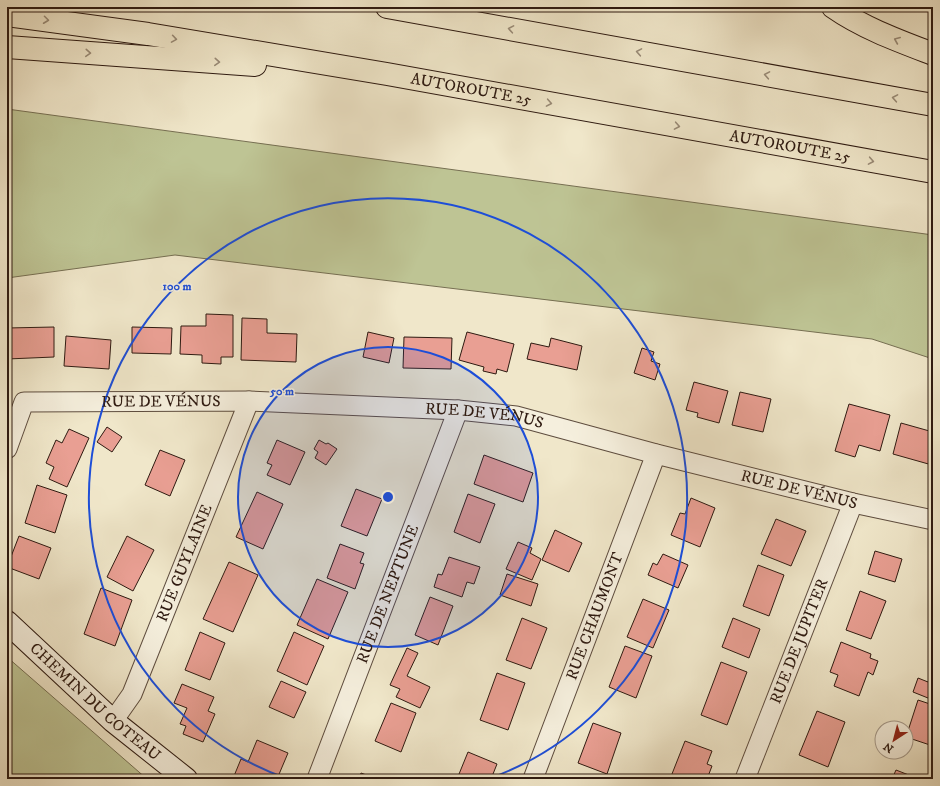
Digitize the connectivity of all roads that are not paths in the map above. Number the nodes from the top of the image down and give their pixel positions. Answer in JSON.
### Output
{"nodes":[{"id":1,"x":388,"y":7,"type":"edge"},
{"id":2,"x":833,"y":7,"type":"edge"},
{"id":3,"x":7,"y":15,"type":"edge"},
{"id":4,"x":7,"y":47,"type":"edge"},
{"id":5,"x":933,"y":54,"type":"edge"},
{"id":6,"x":387,"y":74,"type":"junction"},
{"id":7,"x":933,"y":105,"type":"edge"},
{"id":8,"x":933,"y":172,"type":"edge"},
{"id":9,"x":249,"y":401,"type":"junction"},
{"id":10,"x":458,"y":410,"type":"junction"},
{"id":11,"x":7,"y":449,"type":"edge"},
{"id":12,"x":656,"y":454,"type":"junction"},
{"id":13,"x":853,"y":503,"type":"junction"},
{"id":14,"x":933,"y":520,"type":"edge"},
{"id":15,"x":7,"y":622,"type":"edge"},
{"id":16,"x":113,"y":720,"type":"junction"},
{"id":17,"x":186,"y":779,"type":"edge"},
{"id":18,"x":317,"y":779,"type":"edge"},
{"id":19,"x":534,"y":779,"type":"edge"},
{"id":20,"x":745,"y":779,"type":"edge"}],
"edges":[{"from":7,"to":1,"type":"highway","one_way":true},
{"from":5,"to":2,"type":"highway","one_way":true},
{"from":3,"to":6,"type":"highway","name":"AUTOROUTE 25","one_way":true},
{"from":4,"to":6,"type":"highway","one_way":true},
{"from":6,"to":8,"type":"highway","name":"AUTOROUTE 25","one_way":true},
{"from":9,"to":10,"type":"street","name":"RUE DE VÉNUS"},
{"from":9,"to":11,"type":"street","name":"RUE DE VÉNUS"},
{"from":9,"to":16,"type":"street","name":"RUE GUYLAINE"},
{"from":10,"to":12,"type":"street","name":"RUE DE VÉNUS"},
{"from":10,"to":18,"type":"street","name":"RUE DE NEPTUNE"},
{"from":12,"to":13,"type":"street","name":"RUE DE VÉNUS"},
{"from":12,"to":19,"type":"street","name":"RUE CHAUMONT"},
{"from":13,"to":14,"type":"street","name":"RUE DE VÉNUS"},
{"from":13,"to":20,"type":"street","name":"RUE DE JUPITER"},
{"from":15,"to":16,"type":"street","name":"CHEMIN DU COTEAU"},
{"from":16,"to":17,"type":"street","name":"CHEMIN DU COTEAU"}]}
